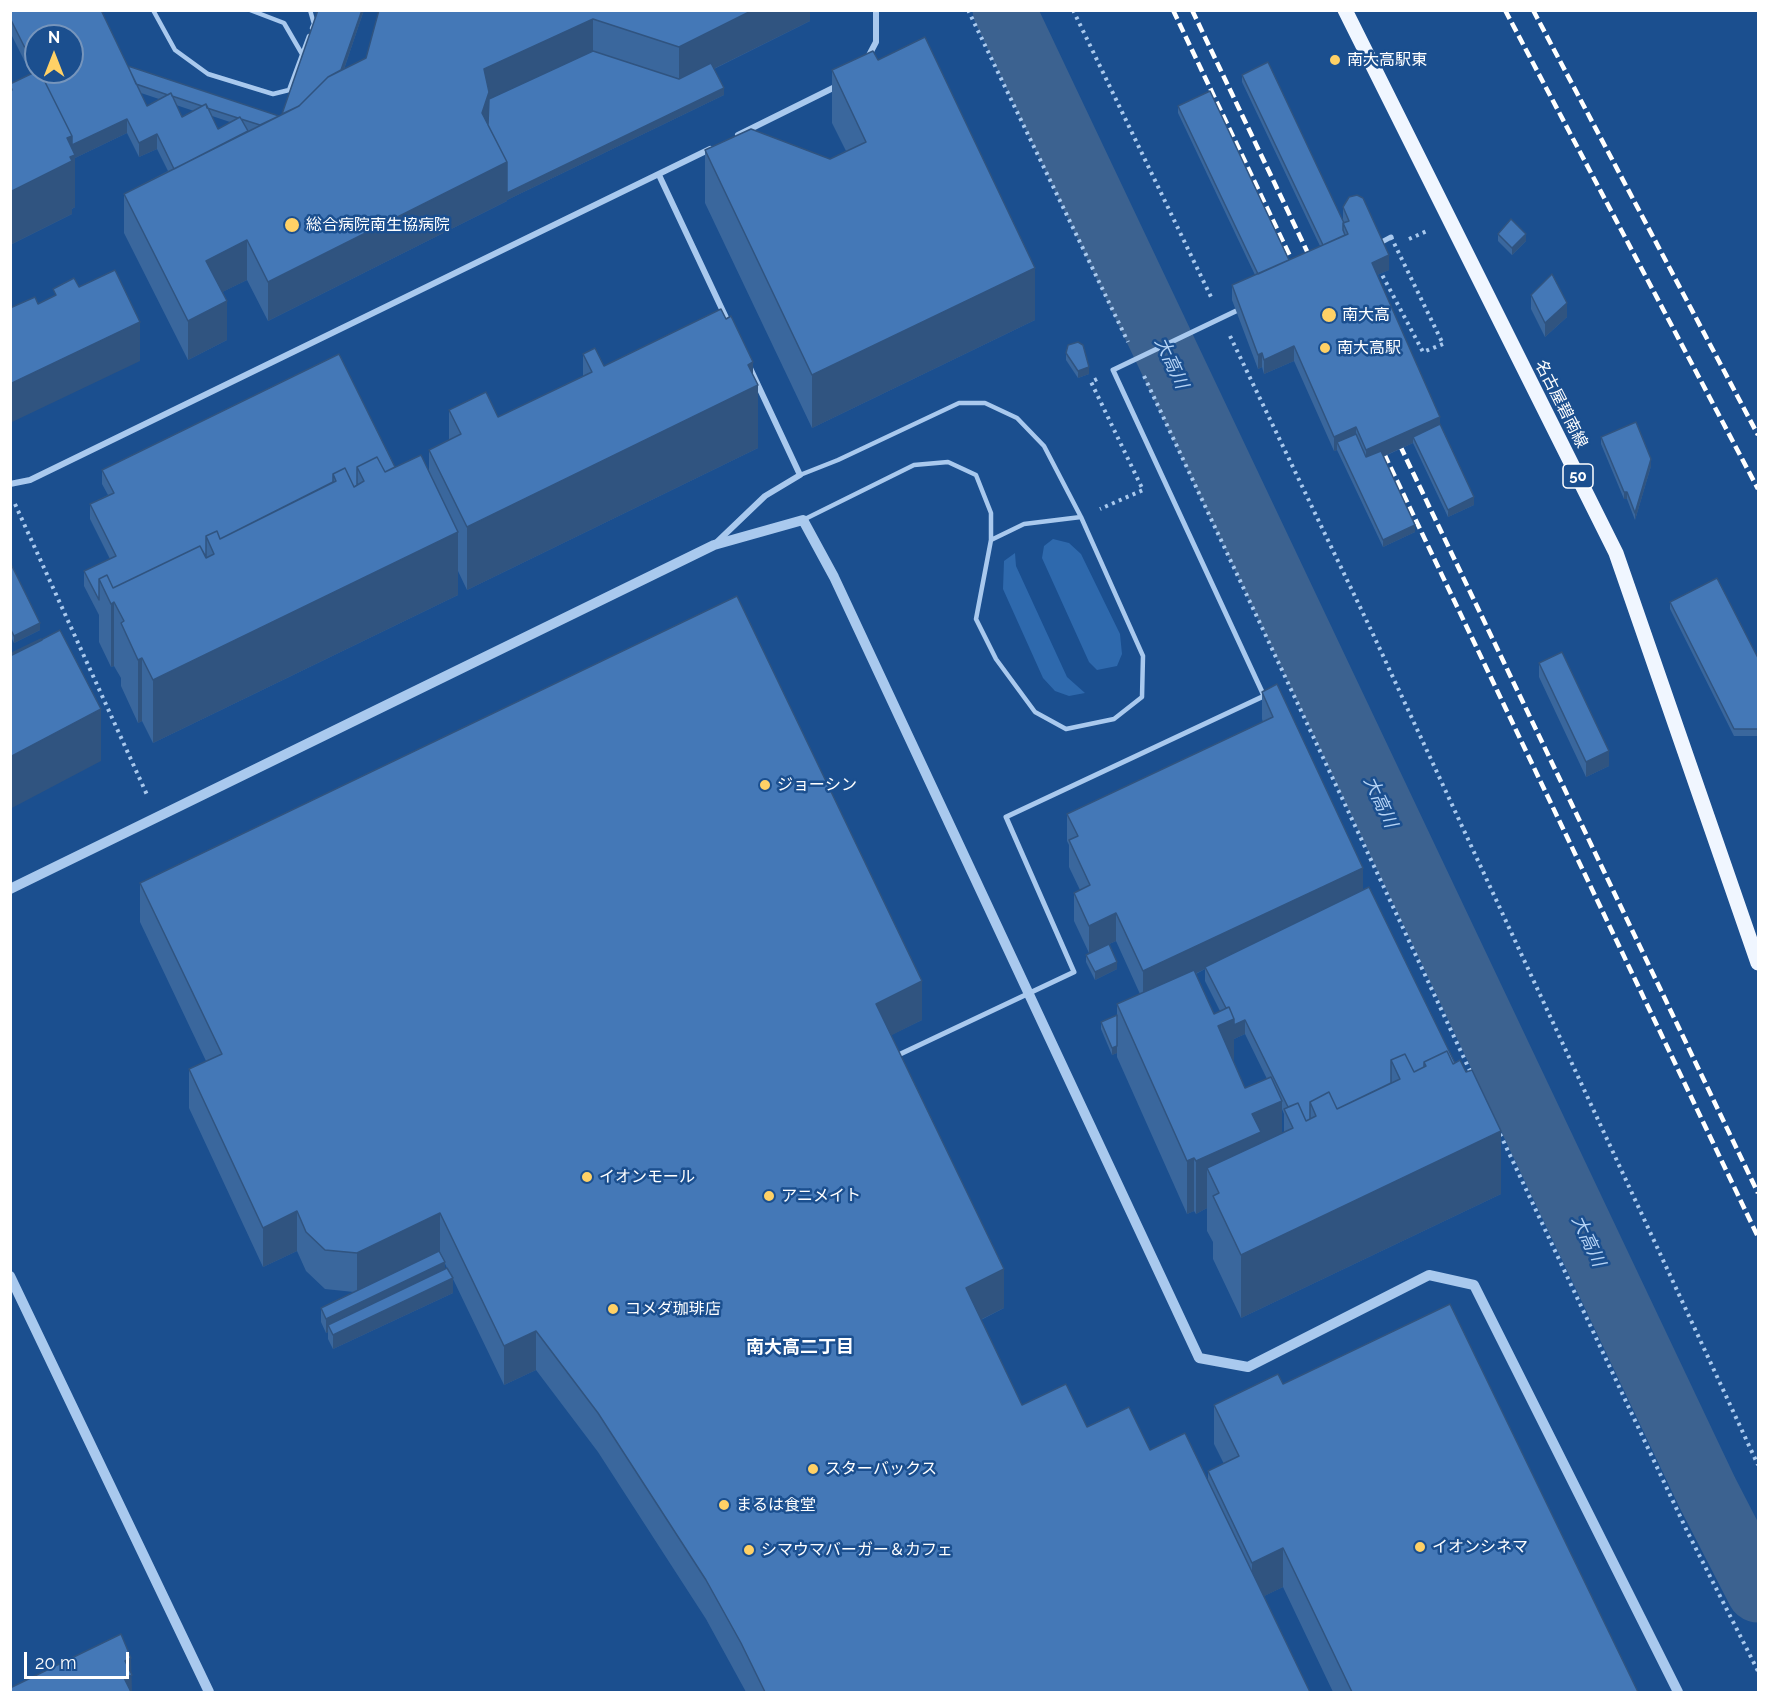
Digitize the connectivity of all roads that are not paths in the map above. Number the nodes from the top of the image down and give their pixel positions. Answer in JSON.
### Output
{"nodes":[{"id":1,"x":153,"y":10,"type":"edge"},
{"id":2,"x":250,"y":10,"type":"edge"},
{"id":3,"x":310,"y":10,"type":"edge"},
{"id":4,"x":876,"y":10,"type":"edge"},
{"id":5,"x":1345,"y":10,"type":"edge"},
{"id":6,"x":302,"y":54,"type":"junction"},
{"id":7,"x":863,"y":67,"type":"edge"},
{"id":8,"x":848,"y":80,"type":"edge"},
{"id":9,"x":732,"y":138,"type":"edge"},
{"id":10,"x":722,"y":144,"type":"edge"},
{"id":11,"x":659,"y":175,"type":"junction"},
{"id":12,"x":1392,"y":237,"type":"road end"},
{"id":13,"x":1378,"y":244,"type":"edge"},
{"id":14,"x":1236,"y":311,"type":"edge"},
{"id":15,"x":735,"y":336,"type":"edge"},
{"id":16,"x":745,"y":357,"type":"edge"},
{"id":17,"x":801,"y":475,"type":"junction"},
{"id":18,"x":10,"y":484,"type":"edge"},
{"id":19,"x":1081,"y":517,"type":"junction"},
{"id":20,"x":803,"y":520,"type":"junction"},
{"id":21,"x":991,"y":540,"type":"junction"},
{"id":22,"x":714,"y":545,"type":"junction"},
{"id":23,"x":10,"y":889,"type":"edge"},
{"id":24,"x":1758,"y":963,"type":"edge"},
{"id":25,"x":885,"y":1061,"type":"edge"},
{"id":26,"x":10,"y":1276,"type":"edge"},
{"id":27,"x":209,"y":1692,"type":"edge"},
{"id":28,"x":1678,"y":1692,"type":"edge"}],
"edges":[{"from":1,"to":6,"type":"lane"},
{"from":2,"to":6,"type":"lane"},
{"from":3,"to":6,"type":"lane"},
{"from":4,"to":7,"type":"street"},
{"from":5,"to":24,"type":"main road","name":"名古屋碧南線","number":"50"},
{"from":8,"to":9,"type":"street"},
{"from":10,"to":11,"type":"street"},
{"from":11,"to":15,"type":"street"},
{"from":11,"to":18,"type":"street"},
{"from":12,"to":13,"type":"street"},
{"from":14,"to":25,"type":"street","bridge":true},
{"from":16,"to":17,"type":"street"},
{"from":17,"to":19,"type":"lane"},
{"from":17,"to":22,"type":"street"},
{"from":19,"to":21,"type":"lane"},
{"from":19,"to":21,"type":"lane"},
{"from":20,"to":21,"type":"lane"},
{"from":20,"to":22,"type":"street"},
{"from":20,"to":28,"type":"street"},
{"from":22,"to":23,"type":"street"},
{"from":26,"to":27,"type":"street"}]}
